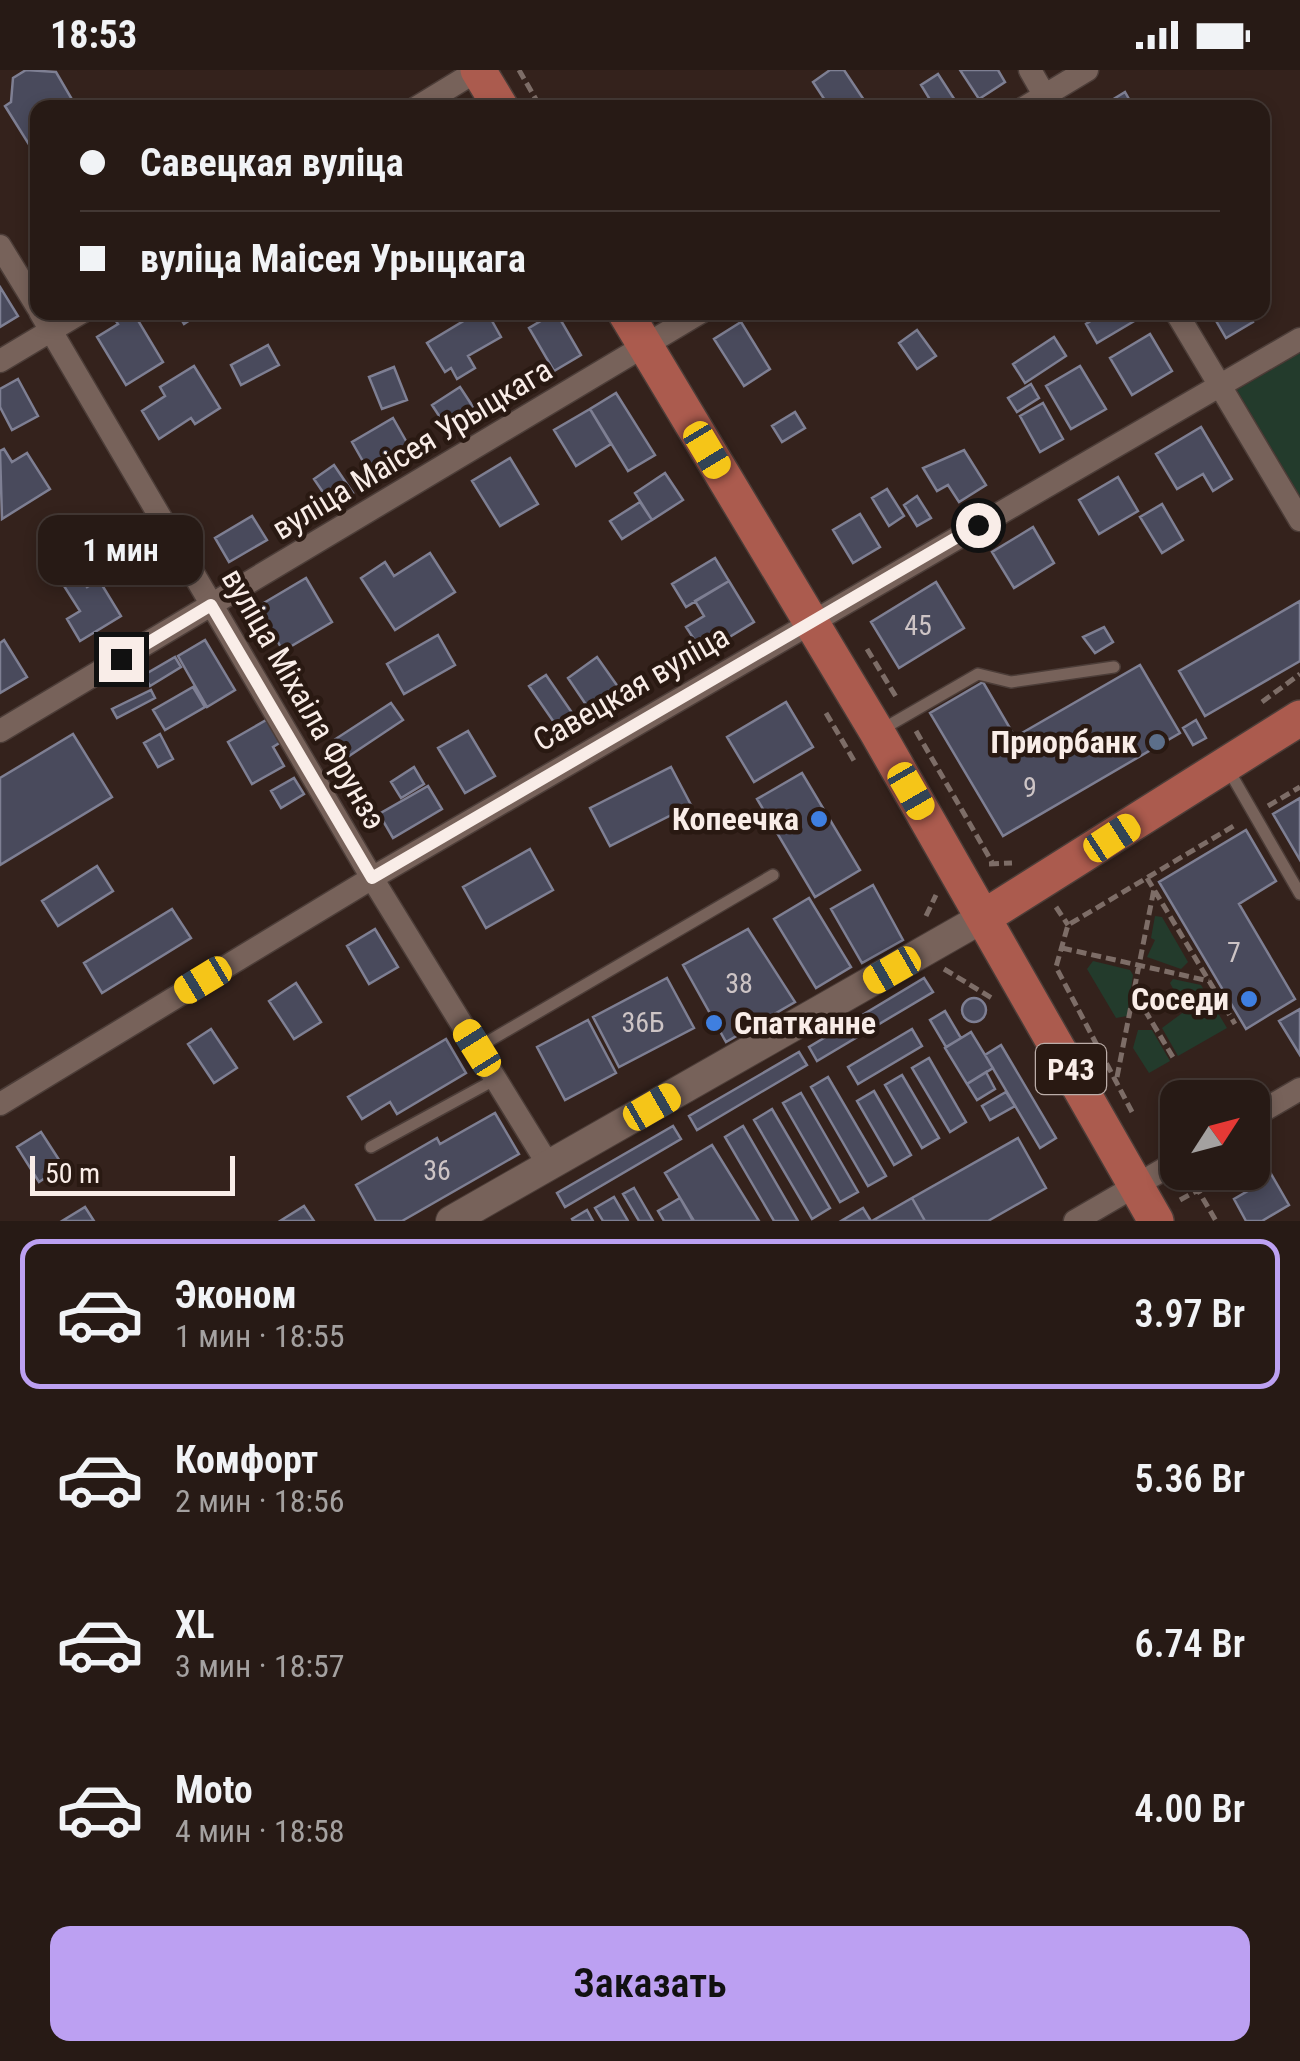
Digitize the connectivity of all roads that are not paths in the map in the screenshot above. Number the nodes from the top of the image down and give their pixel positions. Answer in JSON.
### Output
{"nodes":[{"id":1,"x":478,"y":70,"type":"edge"},
{"id":2,"x":1030,"y":70,"type":"edge"},
{"id":3,"x":1086,"y":70,"type":"edge"},
{"id":4,"x":429,"y":100,"type":"edge"},
{"id":5,"x":496,"y":100,"type":"edge"},
{"id":6,"x":1039,"y":100,"type":"edge"},
{"id":7,"x":1044,"y":100,"type":"edge"},
{"id":8,"x":0,"y":246,"type":"edge"},
{"id":9,"x":30,"y":296,"type":"edge"},
{"id":10,"x":40,"y":320,"type":"edge"},
{"id":11,"x":45,"y":320,"type":"edge"},
{"id":12,"x":630,"y":320,"type":"edge"},
{"id":13,"x":689,"y":320,"type":"edge"},
{"id":14,"x":1181,"y":320,"type":"edge"},
{"id":15,"x":1300,"y":339,"type":"edge"},
{"id":16,"x":646,"y":348,"type":"junction"},
{"id":17,"x":0,"y":362,"type":"edge"},
{"id":18,"x":1220,"y":386,"type":"junction"},
{"id":19,"x":1300,"y":520,"type":"edge"},
{"id":20,"x":211,"y":605,"type":"junction"},
{"id":21,"x":809,"y":622,"type":"junction"},
{"id":22,"x":1114,"y":667,"type":"dead end"},
{"id":23,"x":1300,"y":718,"type":"edge"},
{"id":24,"x":0,"y":731,"type":"edge"},
{"id":25,"x":877,"y":732,"type":"junction"},
{"id":26,"x":1226,"y":766,"type":"junction"},
{"id":27,"x":773,"y":875,"type":"dead end"},
{"id":28,"x":372,"y":878,"type":"junction"},
{"id":29,"x":1300,"y":894,"type":"edge"},
{"id":30,"x":984,"y":917,"type":"junction"},
{"id":31,"x":477,"y":1048,"type":"junction"},
{"id":32,"x":496,"y":1079,"type":"junction"},
{"id":33,"x":1300,"y":1089,"type":"edge"},
{"id":34,"x":0,"y":1104,"type":"edge"},
{"id":35,"x":1270,"y":1106,"type":"edge"},
{"id":36,"x":370,"y":1146,"type":"dead end"},
{"id":37,"x":549,"y":1166,"type":"junction"},
{"id":38,"x":1160,"y":1171,"type":"edge"},
{"id":39,"x":1136,"y":1185,"type":"junction"},
{"id":40,"x":452,"y":1221,"type":"edge"},
{"id":41,"x":1075,"y":1221,"type":"edge"},
{"id":42,"x":1156,"y":1221,"type":"edge"}],
"edges":[{"from":1,"to":4,"type":"street"},
{"from":1,"to":5,"type":"main road"},
{"from":2,"to":6,"type":"street"},
{"from":3,"to":7,"type":"street"},
{"from":8,"to":9,"type":"street","name":"вуліца Міхаіла Фрунзэ"},
{"from":10,"to":17,"type":"street"},
{"from":11,"to":20,"type":"street","name":"вуліца Міхаіла Фрунзэ"},
{"from":12,"to":16,"type":"main road","number":"Р43"},
{"from":13,"to":16,"type":"street","name":"вуліца Маісея Урыцкага"},
{"from":14,"to":18,"type":"street"},
{"from":15,"to":18,"type":"street","name":"Савецкая вуліца"},
{"from":16,"to":20,"type":"street","name":"вуліца Маісея Урыцкага"},
{"from":16,"to":21,"type":"main road","number":"Р43"},
{"from":18,"to":19,"type":"street"},
{"from":18,"to":21,"type":"street","name":"Савецкая вуліца"},
{"from":20,"to":24,"type":"street","name":"вуліца Маісея Урыцкага"},
{"from":20,"to":28,"type":"street","name":"вуліца Міхаіла Фрунзэ"},
{"from":21,"to":25,"type":"main road","number":"Р43"},
{"from":21,"to":28,"type":"street","name":"Савецкая вуліца"},
{"from":22,"to":25,"type":"lane"},
{"from":23,"to":26,"type":"main road"},
{"from":25,"to":30,"type":"main road","number":"Р43"},
{"from":26,"to":29,"type":"lane"},
{"from":26,"to":30,"type":"main road"},
{"from":27,"to":31,"type":"lane"},
{"from":28,"to":31,"type":"street","name":"вуліца Міхаіла Фрунзэ"},
{"from":28,"to":34,"type":"street","name":"Савецкая вуліца"},
{"from":30,"to":37,"type":"main road"},
{"from":30,"to":39,"type":"main road","number":"Р43"},
{"from":31,"to":32,"type":"street","name":"вуліца Міхаіла Фрунзэ"},
{"from":32,"to":36,"type":"lane"},
{"from":32,"to":37,"type":"street","name":"вуліца Міхаіла Фрунзэ"},
{"from":33,"to":35,"type":"street"},
{"from":37,"to":40,"type":"main road"},
{"from":38,"to":39,"type":"street"},
{"from":39,"to":41,"type":"street"},
{"from":39,"to":42,"type":"main road","number":"Р43"}]}
